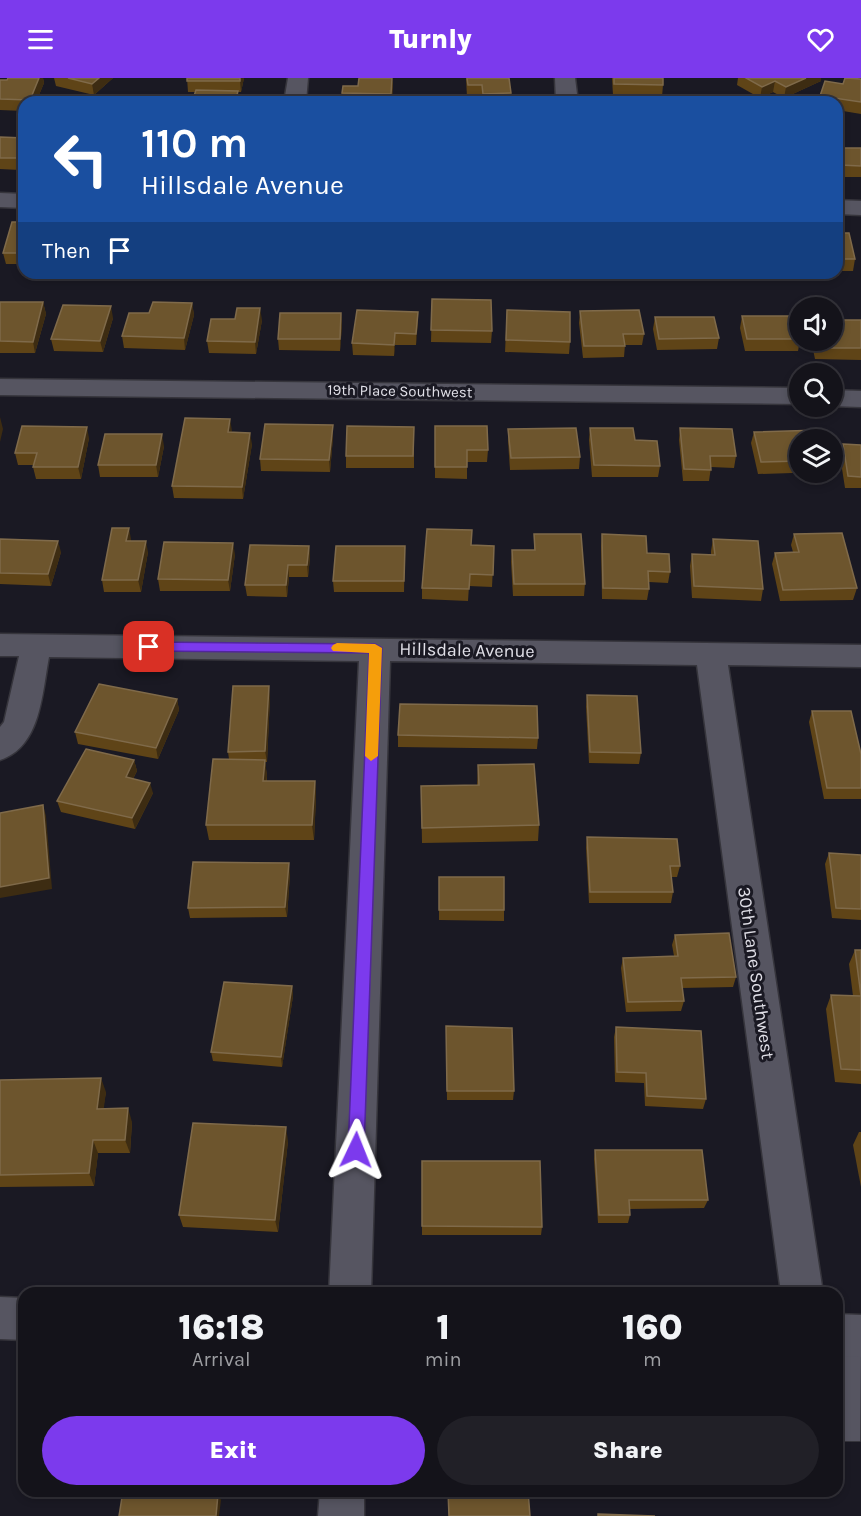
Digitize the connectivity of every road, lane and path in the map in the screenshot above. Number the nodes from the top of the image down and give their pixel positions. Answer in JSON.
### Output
{"nodes":[{"id":1,"x":298,"y":78,"type":"edge"},
{"id":2,"x":565,"y":78,"type":"edge"},
{"id":3,"x":296,"y":96,"type":"edge"},
{"id":4,"x":566,"y":96,"type":"edge"},
{"id":5,"x":0,"y":200,"type":"edge"},
{"id":6,"x":18,"y":201,"type":"edge"},
{"id":7,"x":843,"y":207,"type":"edge"},
{"id":8,"x":861,"y":208,"type":"edge"},
{"id":9,"x":0,"y":387,"type":"edge"},
{"id":10,"x":789,"y":396,"type":"edge"},
{"id":11,"x":843,"y":398,"type":"edge"},
{"id":12,"x":861,"y":399,"type":"edge"},
{"id":13,"x":0,"y":645,"type":"edge"},
{"id":14,"x":36,"y":646,"type":"junction"},
{"id":15,"x":375,"y":648,"type":"junction"},
{"id":16,"x":711,"y":653,"type":"junction"},
{"id":17,"x":861,"y":656,"type":"edge"},
{"id":18,"x":0,"y":748,"type":"edge"},
{"id":19,"x":350,"y":1287,"type":"edge"},
{"id":20,"x":801,"y":1287,"type":"edge"},
{"id":21,"x":0,"y":1318,"type":"edge"},
{"id":22,"x":18,"y":1319,"type":"edge"},
{"id":23,"x":848,"y":1336,"type":"edge"},
{"id":24,"x":843,"y":1428,"type":"edge"},
{"id":25,"x":342,"y":1497,"type":"edge"},
{"id":26,"x":341,"y":1516,"type":"edge"}],
"edges":[{"from":1,"to":3,"type":"street"},
{"from":2,"to":4,"type":"street"},
{"from":5,"to":6,"type":"street"},
{"from":7,"to":8,"type":"street"},
{"from":9,"to":10,"type":"street","name":"19th Place Southwest"},
{"from":11,"to":12,"type":"street"},
{"from":13,"to":14,"type":"street","name":"Hillsdale Avenue"},
{"from":14,"to":15,"type":"street","name":"Hillsdale Avenue"},
{"from":14,"to":18,"type":"street"},
{"from":15,"to":16,"type":"street","name":"Hillsdale Avenue"},
{"from":15,"to":19,"type":"street"},
{"from":16,"to":17,"type":"street","name":"Hillsdale Avenue"},
{"from":16,"to":20,"type":"street","name":"30th Lane Southwest"},
{"from":21,"to":22,"type":"street"},
{"from":23,"to":24,"type":"lane"},
{"from":25,"to":26,"type":"street"}]}
